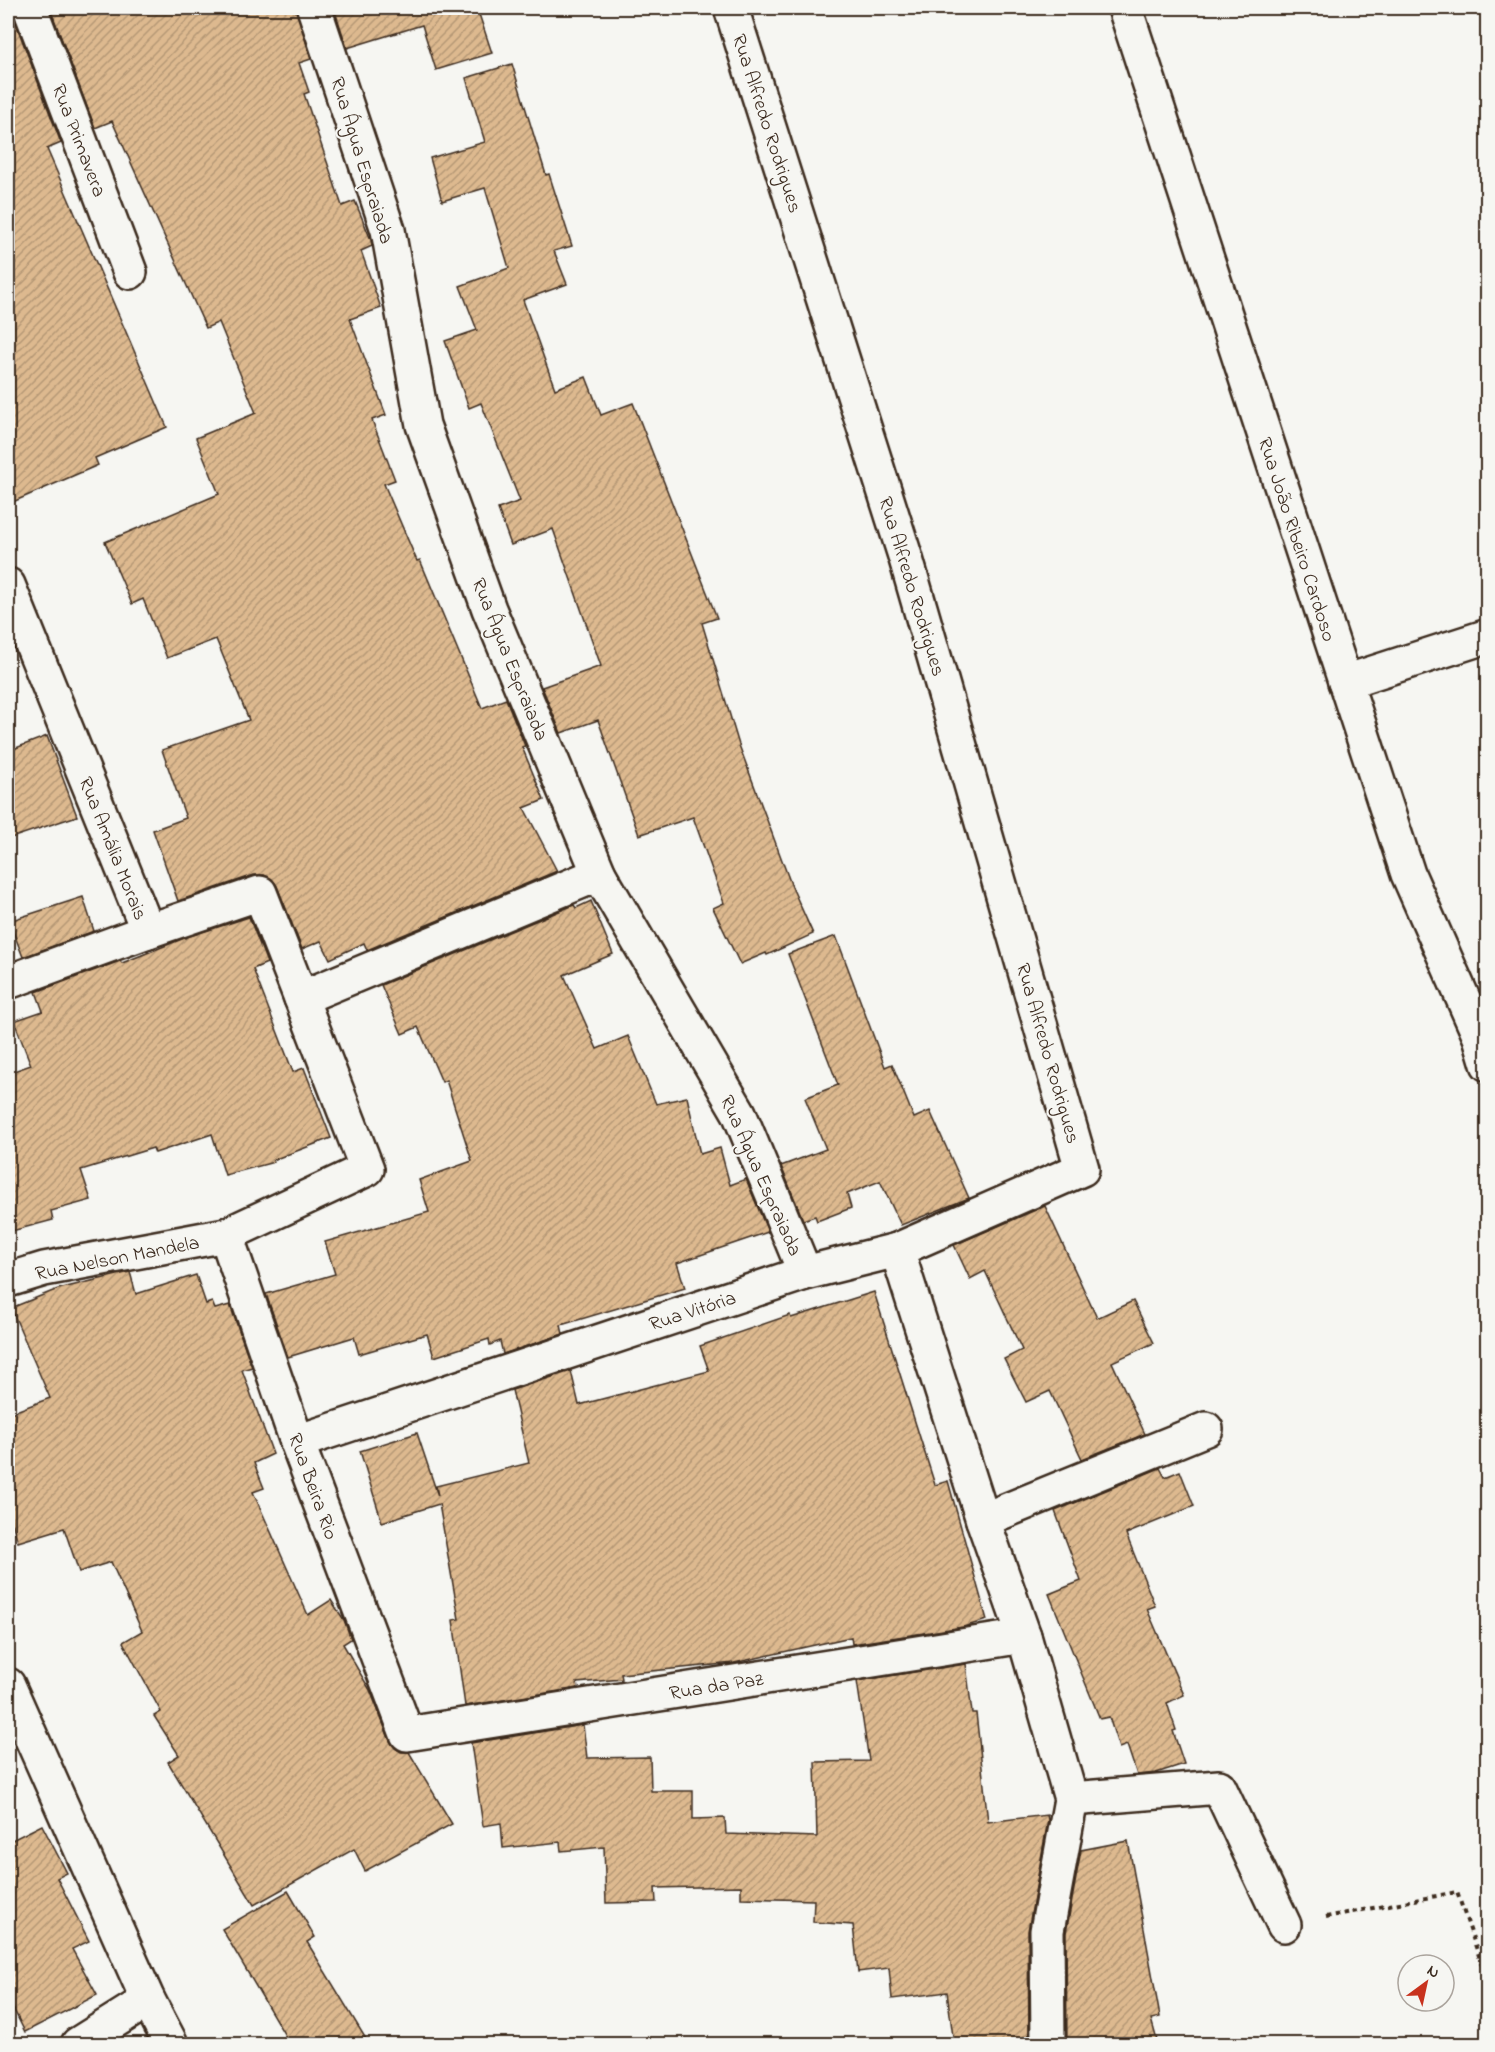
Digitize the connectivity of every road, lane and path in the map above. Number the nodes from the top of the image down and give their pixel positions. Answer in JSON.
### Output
{"nodes":[{"id":1,"x":30,"y":8,"type":"edge"},
{"id":2,"x":314,"y":8,"type":"edge"},
{"id":3,"x":731,"y":8,"type":"edge"},
{"id":4,"x":1125,"y":8,"type":"edge"},
{"id":5,"x":130,"y":272,"type":"dead end"},
{"id":6,"x":8,"y":585,"type":"edge"},
{"id":7,"x":1488,"y":636,"type":"edge"},
{"id":8,"x":19,"y":650,"type":"edge"},
{"id":9,"x":1345,"y":682,"type":"junction"},
{"id":10,"x":599,"y":874,"type":"junction"},
{"id":11,"x":148,"y":931,"type":"junction"},
{"id":12,"x":8,"y":982,"type":"edge"},
{"id":13,"x":301,"y":998,"type":"junction"},
{"id":14,"x":1488,"y":1064,"type":"edge"},
{"id":15,"x":1082,"y":1169,"type":"joint"},
{"id":16,"x":226,"y":1235,"type":"junction"},
{"id":17,"x":897,"y":1250,"type":"junction"},
{"id":18,"x":805,"y":1273,"type":"junction"},
{"id":19,"x":8,"y":1280,"type":"edge"},
{"id":20,"x":1206,"y":1429,"type":"dead end"},
{"id":21,"x":297,"y":1442,"type":"junction"},
{"id":22,"x":983,"y":1520,"type":"junction"},
{"id":23,"x":1024,"y":1636,"type":"junction"},
{"id":24,"x":8,"y":1685,"type":"edge"},
{"id":25,"x":407,"y":1734,"type":"joint"},
{"id":26,"x":1071,"y":1799,"type":"junction"},
{"id":27,"x":1284,"y":1925,"type":"joint"},
{"id":28,"x":1488,"y":1982,"type":"edge"},
{"id":29,"x":148,"y":2000,"type":"junction"},
{"id":30,"x":78,"y":2044,"type":"edge"},
{"id":31,"x":171,"y":2044,"type":"edge"},
{"id":32,"x":1048,"y":2044,"type":"edge"}],
"edges":[{"from":1,"to":5,"type":"street","name":"Rua Primavera"},
{"from":2,"to":10,"type":"street","name":"Rua Água Espraiada"},
{"from":3,"to":15,"type":"street","name":"Rua Alfredo Rodrigues"},
{"from":4,"to":9,"type":"street","name":"Rua João Ribeiro Cardoso"},
{"from":6,"to":8,"type":"street","name":"Rua Amália Morais"},
{"from":7,"to":9,"type":"street"},
{"from":8,"to":11,"type":"street","name":"Rua Amália Morais"},
{"from":9,"to":14,"type":"street","name":"Rua João Ribeiro Cardoso"},
{"from":10,"to":13,"type":"street"},
{"from":10,"to":18,"type":"street","name":"Rua Água Espraiada"},
{"from":11,"to":12,"type":"street"},
{"from":11,"to":13,"type":"street","name":"Rua Amália Morais"},
{"from":13,"to":16,"type":"street","name":"Rua Nelson Mandela"},
{"from":15,"to":17,"type":"street","name":"Rua Vitória"},
{"from":16,"to":19,"type":"street","name":"Rua Nelson Mandela"},
{"from":16,"to":21,"type":"street","name":"Rua Beira Rio"},
{"from":17,"to":18,"type":"street","name":"Rua Vitória"},
{"from":17,"to":22,"type":"street"},
{"from":18,"to":21,"type":"street","name":"Rua Vitória"},
{"from":20,"to":22,"type":"street"},
{"from":21,"to":25,"type":"street","name":"Rua Beira Rio"},
{"from":22,"to":23,"type":"street"},
{"from":23,"to":25,"type":"street","name":"Rua da Paz"},
{"from":23,"to":26,"type":"street"},
{"from":24,"to":29,"type":"street"},
{"from":26,"to":27,"type":"street"},
{"from":26,"to":32,"type":"street"},
{"from":27,"to":28,"type":"path"},
{"from":29,"to":30,"type":"street"},
{"from":29,"to":31,"type":"street"}]}
